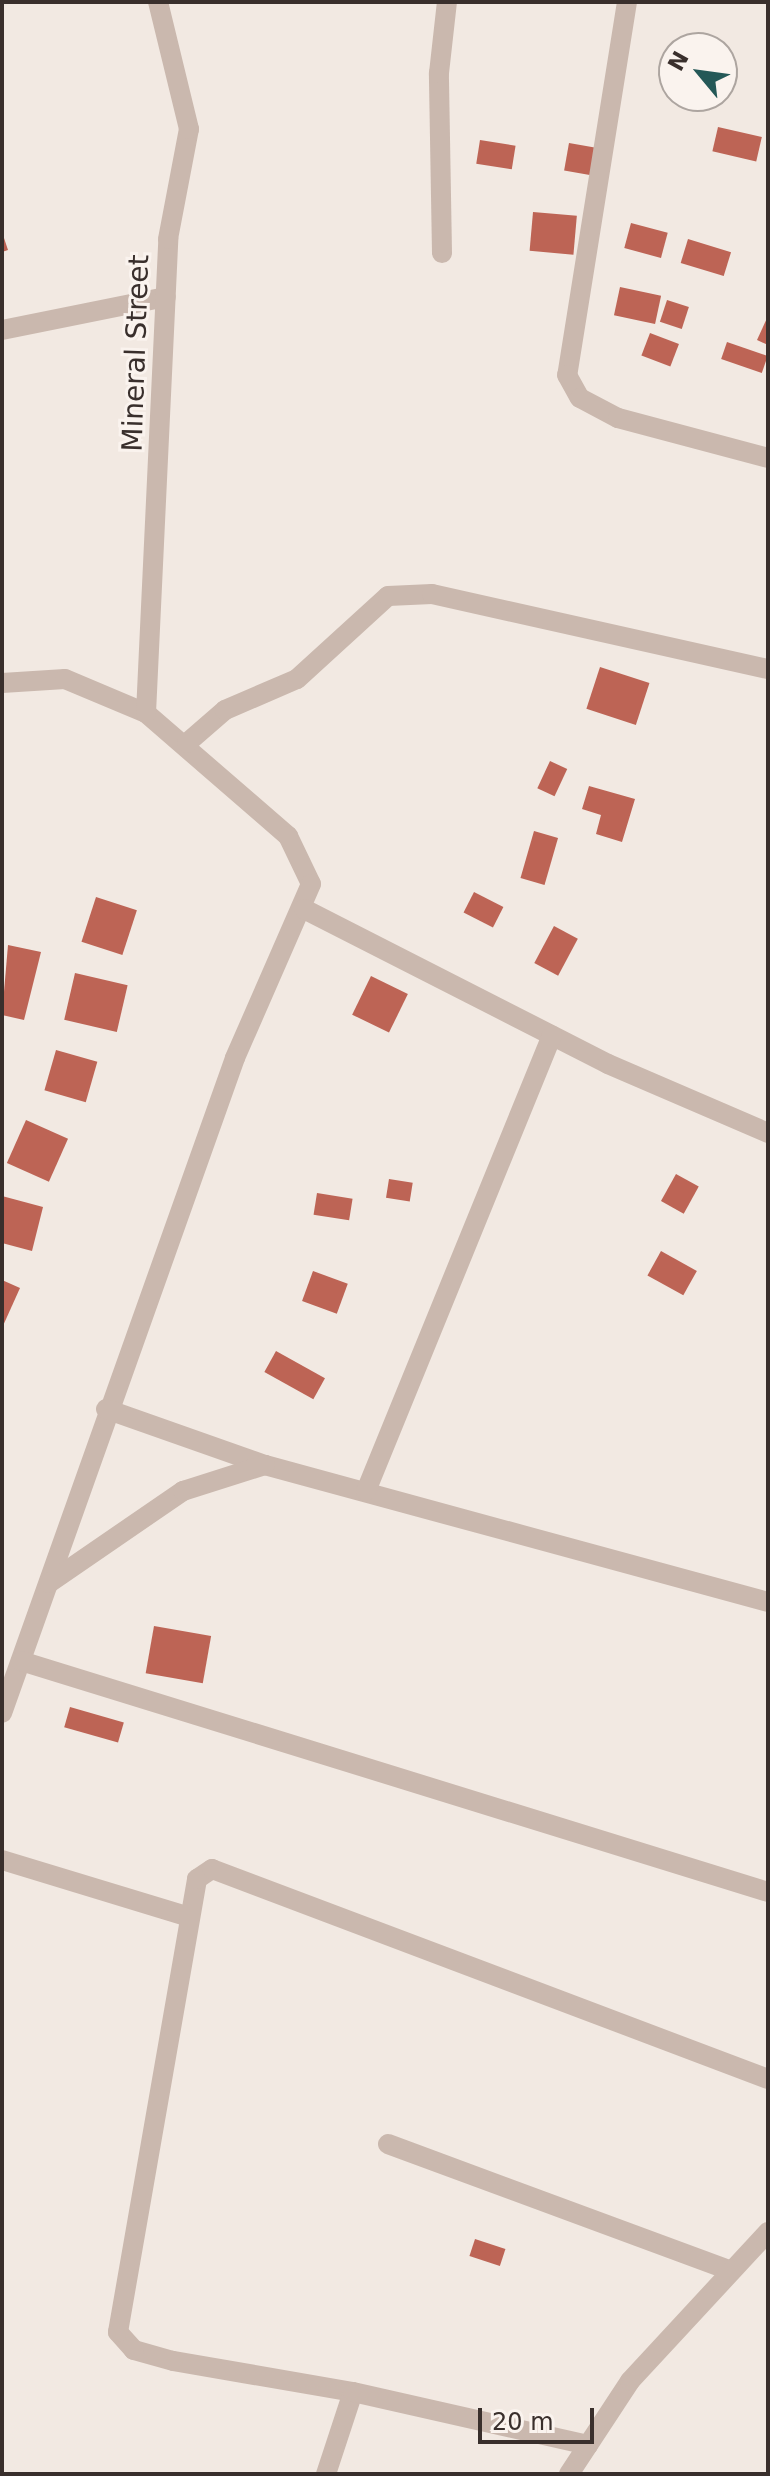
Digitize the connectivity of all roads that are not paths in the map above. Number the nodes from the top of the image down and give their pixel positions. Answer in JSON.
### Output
{"nodes":[{"id":1,"x":158,"y":2,"type":"edge"},
{"id":2,"x":447,"y":2,"type":"edge"},
{"id":3,"x":627,"y":2,"type":"edge"},
{"id":4,"x":442,"y":253,"type":"dead end"},
{"id":5,"x":166,"y":297,"type":"junction"},
{"id":6,"x":2,"y":330,"type":"edge"},
{"id":7,"x":768,"y":458,"type":"edge"},
{"id":8,"x":768,"y":669,"type":"edge"},
{"id":9,"x":2,"y":683,"type":"edge"},
{"id":10,"x":146,"y":713,"type":"junction"},
{"id":11,"x":187,"y":743,"type":"junction"},
{"id":12,"x":304,"y":909,"type":"junction"},
{"id":13,"x":552,"y":1035,"type":"junction"},
{"id":14,"x":768,"y":1133,"type":"edge"},
{"id":15,"x":106,"y":1409,"type":"junction"},
{"id":16,"x":265,"y":1465,"type":"junction"},
{"id":17,"x":366,"y":1491,"type":"junction"},
{"id":18,"x":49,"y":1583,"type":"junction"},
{"id":19,"x":768,"y":1602,"type":"edge"},
{"id":20,"x":21,"y":1661,"type":"junction"},
{"id":21,"x":2,"y":1713,"type":"edge"},
{"id":22,"x":2,"y":1860,"type":"edge"},
{"id":23,"x":768,"y":1892,"type":"edge"},
{"id":24,"x":186,"y":1916,"type":"junction"},
{"id":25,"x":768,"y":2079,"type":"edge"},
{"id":26,"x":388,"y":2144,"type":"dead end"},
{"id":27,"x":768,"y":2232,"type":"edge"},
{"id":28,"x":731,"y":2271,"type":"junction"},
{"id":29,"x":353,"y":2392,"type":"junction"},
{"id":30,"x":588,"y":2445,"type":"junction"},
{"id":31,"x":326,"y":2474,"type":"edge"},
{"id":32,"x":569,"y":2474,"type":"edge"}],
"edges":[{"from":1,"to":5,"type":"street","name":"Mineral Street"},
{"from":2,"to":4,"type":"street"},
{"from":3,"to":7,"type":"street"},
{"from":5,"to":6,"type":"street"},
{"from":5,"to":10,"type":"street","name":"Mineral Street"},
{"from":8,"to":11,"type":"street"},
{"from":9,"to":10,"type":"street"},
{"from":10,"to":11,"type":"street"},
{"from":11,"to":12,"type":"street"},
{"from":12,"to":13,"type":"street"},
{"from":12,"to":15,"type":"street"},
{"from":13,"to":14,"type":"street"},
{"from":13,"to":17,"type":"street"},
{"from":15,"to":16,"type":"street"},
{"from":15,"to":18,"type":"street"},
{"from":16,"to":17,"type":"street"},
{"from":16,"to":18,"type":"street"},
{"from":17,"to":19,"type":"street"},
{"from":18,"to":20,"type":"street"},
{"from":20,"to":21,"type":"street"},
{"from":20,"to":23,"type":"street"},
{"from":22,"to":24,"type":"street"},
{"from":24,"to":25,"type":"street"},
{"from":24,"to":29,"type":"street"},
{"from":26,"to":28,"type":"street"},
{"from":27,"to":28,"type":"street"},
{"from":28,"to":30,"type":"street"},
{"from":29,"to":30,"type":"street"},
{"from":29,"to":31,"type":"street"},
{"from":30,"to":32,"type":"street"}]}
